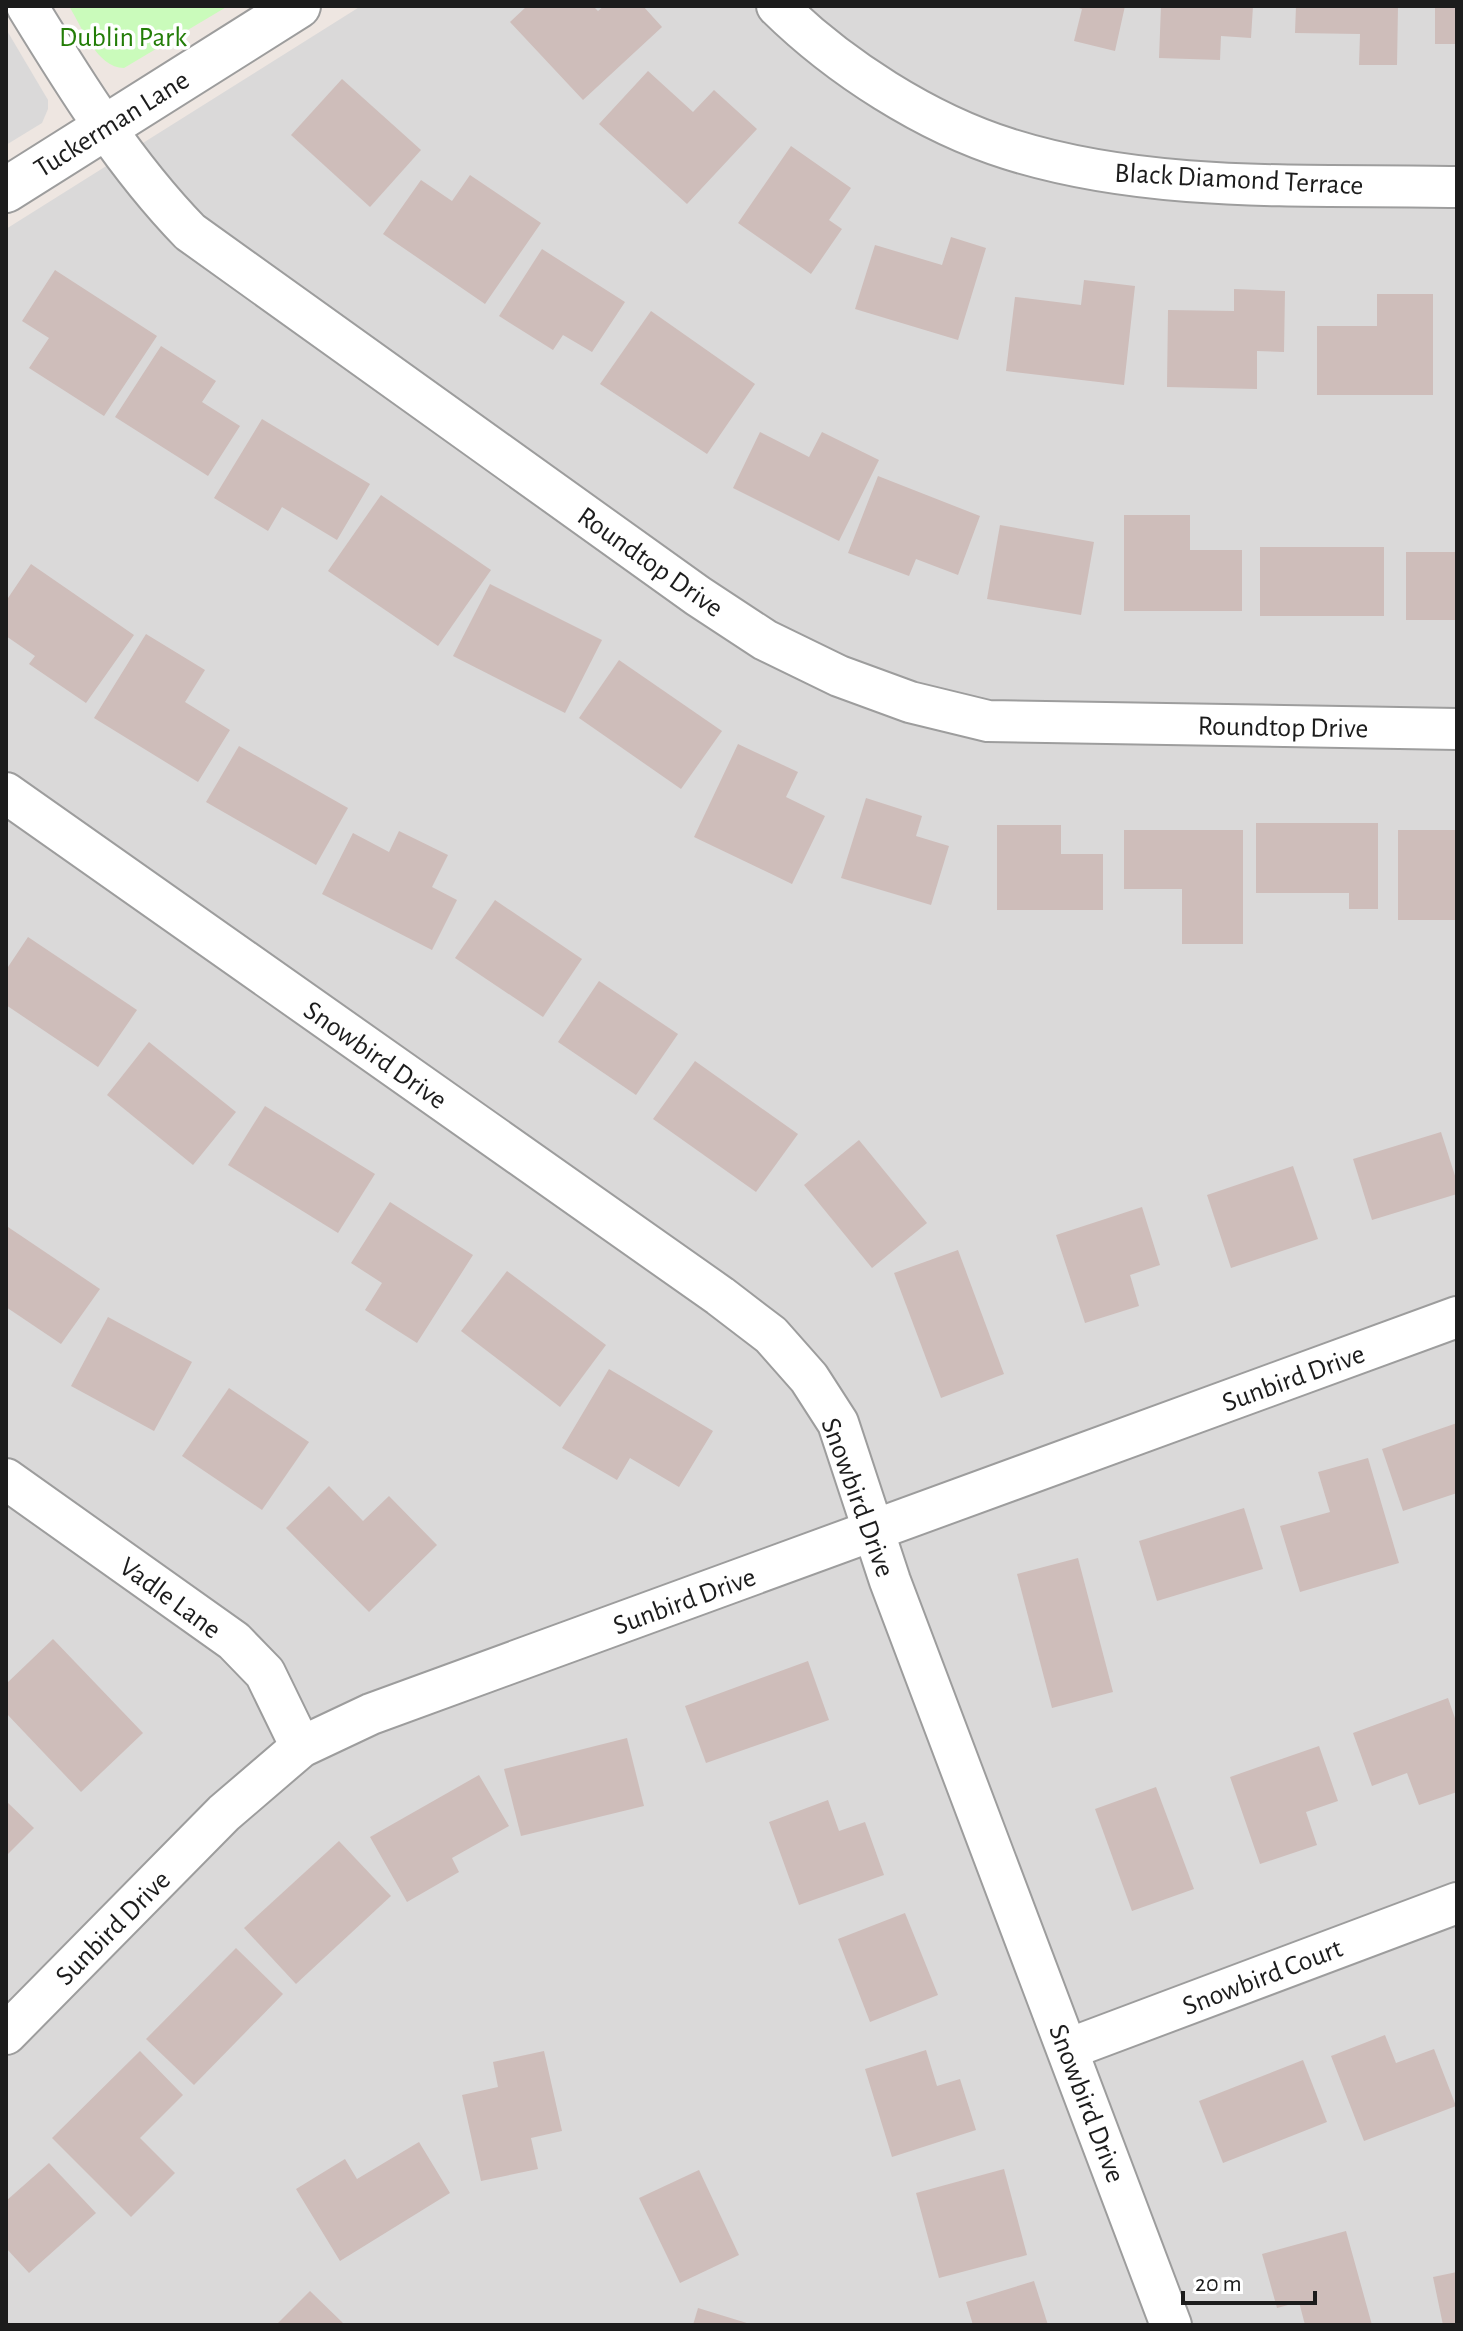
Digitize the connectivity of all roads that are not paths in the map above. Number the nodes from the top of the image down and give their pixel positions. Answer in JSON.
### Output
{"nodes":[{"id":1,"x":27,"y":6,"type":"edge"},
{"id":2,"x":298,"y":6,"type":"edge"},
{"id":3,"x":777,"y":6,"type":"edge"},
{"id":4,"x":105,"y":127,"type":"junction"},
{"id":5,"x":1457,"y":187,"type":"edge"},
{"id":6,"x":6,"y":190,"type":"edge"},
{"id":7,"x":1457,"y":729,"type":"edge"},
{"id":8,"x":6,"y":793,"type":"edge"},
{"id":9,"x":1457,"y":1317,"type":"edge"},
{"id":10,"x":6,"y":1479,"type":"edge"},
{"id":11,"x":875,"y":1531,"type":"junction"},
{"id":12,"x":301,"y":1747,"type":"junction"},
{"id":13,"x":1457,"y":1903,"type":"edge"},
{"id":14,"x":6,"y":2034,"type":"edge"},
{"id":15,"x":1068,"y":2049,"type":"junction"},
{"id":16,"x":1171,"y":2325,"type":"edge"}],
"edges":[{"from":1,"to":4,"type":"street","name":"Roundtop Drive"},
{"from":2,"to":4,"type":"street","name":"Tuckerman Lane"},
{"from":3,"to":5,"type":"street","name":"Black Diamond Terrace"},
{"from":4,"to":6,"type":"street","name":"Tuckerman Lane"},
{"from":4,"to":7,"type":"street","name":"Roundtop Drive"},
{"from":8,"to":11,"type":"street","name":"Snowbird Drive"},
{"from":9,"to":11,"type":"street","name":"Sunbird Drive"},
{"from":10,"to":12,"type":"street","name":"Vadle Lane"},
{"from":11,"to":12,"type":"street","name":"Sunbird Drive"},
{"from":11,"to":15,"type":"street","name":"Snowbird Drive"},
{"from":12,"to":14,"type":"street","name":"Sunbird Drive"},
{"from":13,"to":15,"type":"street","name":"Snowbird Court"},
{"from":15,"to":16,"type":"street","name":"Snowbird Drive"}]}
